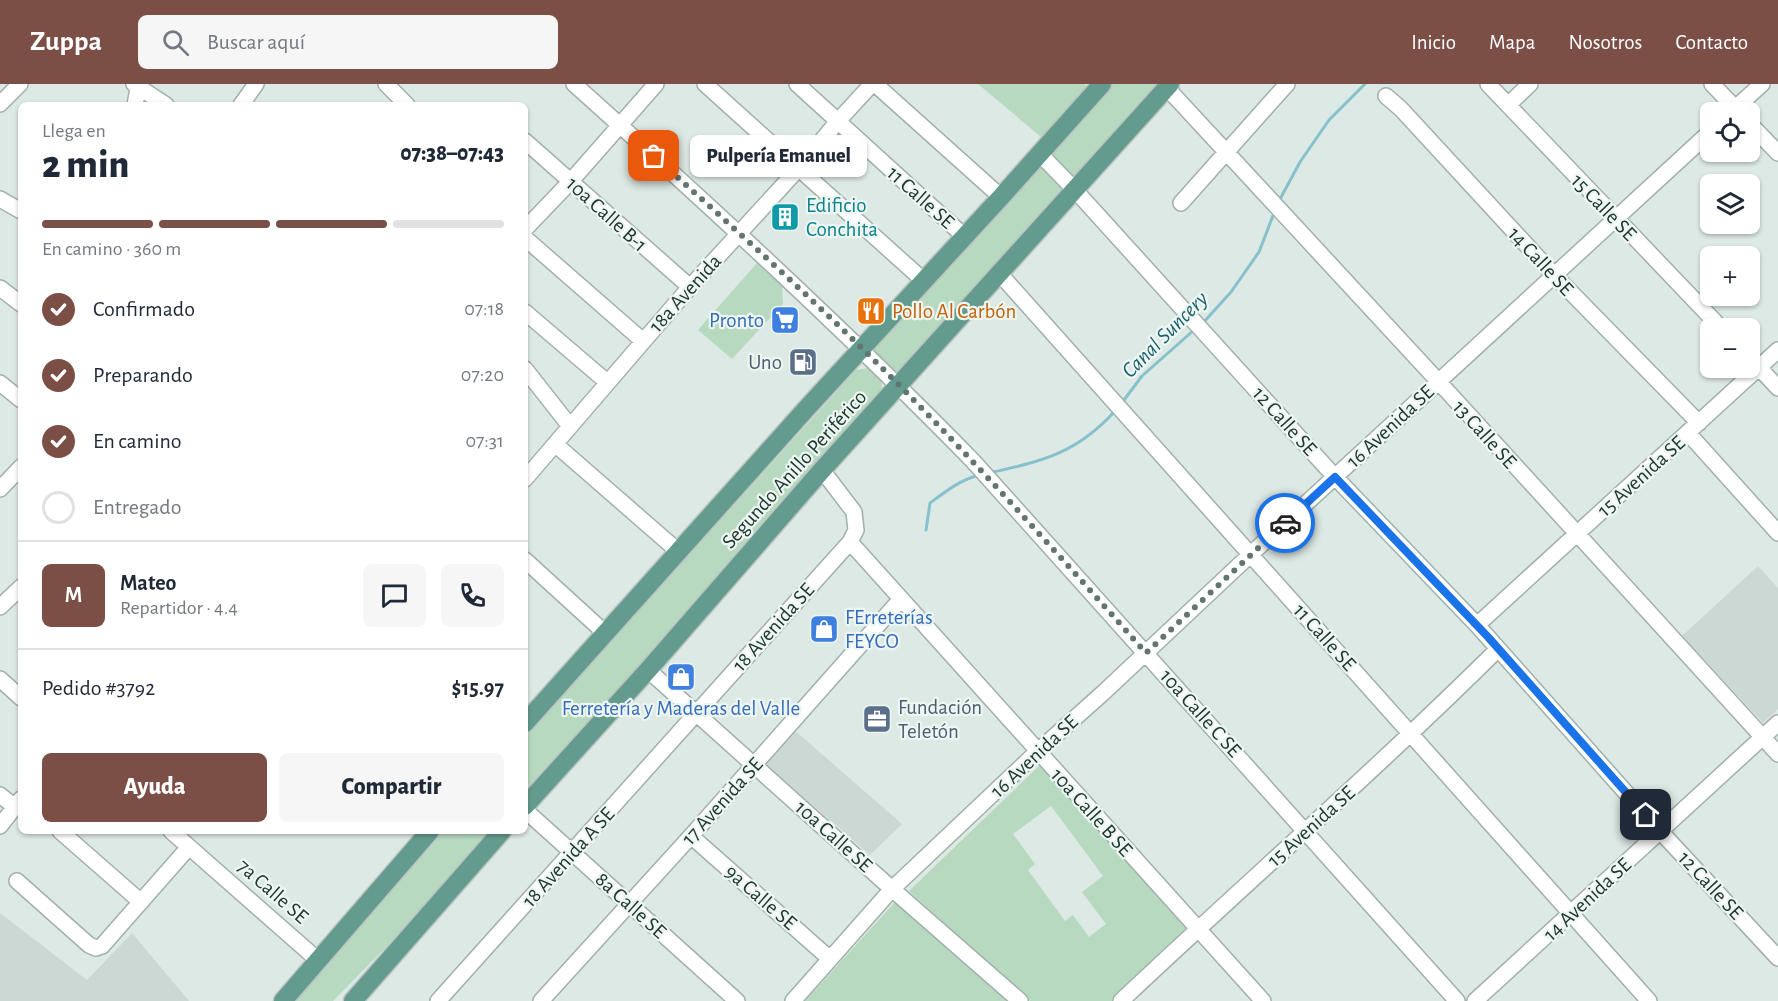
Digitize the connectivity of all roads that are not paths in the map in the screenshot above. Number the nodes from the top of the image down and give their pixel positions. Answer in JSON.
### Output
{"nodes":[{"id":1,"x":20,"y":84,"type":"edge"},
{"id":2,"x":256,"y":84,"type":"edge"},
{"id":3,"x":386,"y":84,"type":"edge"},
{"id":4,"x":574,"y":84,"type":"edge"},
{"id":5,"x":656,"y":84,"type":"edge"},
{"id":6,"x":705,"y":84,"type":"edge"},
{"id":7,"x":797,"y":84,"type":"edge"},
{"id":8,"x":873,"y":84,"type":"edge"},
{"id":9,"x":1102,"y":84,"type":"edge"},
{"id":10,"x":1287,"y":84,"type":"edge"},
{"id":11,"x":1488,"y":84,"type":"edge"},
{"id":12,"x":1530,"y":84,"type":"edge"},
{"id":13,"x":1712,"y":84,"type":"edge"},
{"id":14,"x":1762,"y":84,"type":"edge"},
{"id":15,"x":138,"y":85,"type":"edge"},
{"id":16,"x":1168,"y":86,"type":"edge"},
{"id":17,"x":1386,"y":96,"type":"dead end"},
{"id":18,"x":135,"y":102,"type":"edge"},
{"id":19,"x":162,"y":102,"type":"edge"},
{"id":20,"x":243,"y":102,"type":"edge"},
{"id":21,"x":404,"y":102,"type":"edge"},
{"id":22,"x":1727,"y":102,"type":"edge"},
{"id":23,"x":1744,"y":102,"type":"edge"},
{"id":24,"x":0,"y":104,"type":"edge"},
{"id":25,"x":1508,"y":105,"type":"junction"},
{"id":26,"x":838,"y":121,"type":"junction"},
{"id":27,"x":620,"y":125,"type":"junction"},
{"id":28,"x":1760,"y":134,"type":"edge"},
{"id":29,"x":1700,"y":141,"type":"edge"},
{"id":30,"x":528,"y":144,"type":"edge"},
{"id":31,"x":1778,"y":153,"type":"edge"},
{"id":32,"x":1040,"y":154,"type":"junction"},
{"id":33,"x":1226,"y":154,"type":"junction"},
{"id":34,"x":799,"y":168,"type":"junction"},
{"id":35,"x":571,"y":182,"type":"junction"},
{"id":36,"x":1076,"y":190,"type":"junction"},
{"id":37,"x":1001,"y":197,"type":"junction"},
{"id":38,"x":1181,"y":203,"type":"dead end"},
{"id":39,"x":1616,"y":219,"type":"junction"},
{"id":40,"x":528,"y":226,"type":"edge"},
{"id":41,"x":740,"y":233,"type":"junction"},
{"id":42,"x":965,"y":237,"type":"junction"},
{"id":43,"x":528,"y":241,"type":"edge"},
{"id":44,"x":1000,"y":274,"type":"junction"},
{"id":45,"x":1554,"y":276,"type":"junction"},
{"id":46,"x":924,"y":281,"type":"junction"},
{"id":47,"x":690,"y":287,"type":"junction"},
{"id":48,"x":0,"y":288,"type":"edge"},
{"id":49,"x":18,"y":301,"type":"edge"},
{"id":50,"x":528,"y":315,"type":"edge"},
{"id":51,"x":1711,"y":318,"type":"edge"},
{"id":52,"x":643,"y":341,"type":"junction"},
{"id":53,"x":862,"y":349,"type":"junction"},
{"id":54,"x":1778,"y":351,"type":"edge"},
{"id":55,"x":1760,"y":360,"type":"edge"},
{"id":56,"x":1760,"y":369,"type":"edge"},
{"id":57,"x":528,"y":373,"type":"edge"},
{"id":58,"x":1740,"y":378,"type":"edge"},
{"id":59,"x":1438,"y":381,"type":"junction"},
{"id":60,"x":607,"y":382,"type":"junction"},
{"id":61,"x":0,"y":383,"type":"edge"},
{"id":62,"x":899,"y":385,"type":"junction"},
{"id":63,"x":1778,"y":388,"type":"edge"},
{"id":64,"x":18,"y":398,"type":"edge"},
{"id":65,"x":569,"y":425,"type":"junction"},
{"id":66,"x":1693,"y":428,"type":"junction"},
{"id":67,"x":555,"y":444,"type":"junction"},
{"id":68,"x":18,"y":470,"type":"edge"},
{"id":69,"x":822,"y":470,"type":"junction"},
{"id":70,"x":528,"y":476,"type":"edge"},
{"id":71,"x":1335,"y":477,"type":"junction"},
{"id":72,"x":0,"y":489,"type":"edge"},
{"id":73,"x":1778,"y":533,"type":"edge"},
{"id":74,"x":1576,"y":535,"type":"junction"},
{"id":75,"x":850,"y":542,"type":"junction"},
{"id":76,"x":679,"y":552,"type":"junction"},
{"id":77,"x":1251,"y":554,"type":"junction"},
{"id":78,"x":528,"y":563,"type":"edge"},
{"id":79,"x":18,"y":590,"type":"edge"},
{"id":80,"x":901,"y":599,"type":"junction"},
{"id":81,"x":0,"y":607,"type":"edge"},
{"id":82,"x":1477,"y":625,"type":"junction"},
{"id":83,"x":605,"y":633,"type":"junction"},
{"id":84,"x":1498,"y":649,"type":"junction"},
{"id":85,"x":1146,"y":653,"type":"junction"},
{"id":86,"x":648,"y":670,"type":"junction"},
{"id":87,"x":0,"y":679,"type":"edge"},
{"id":88,"x":18,"y":695,"type":"edge"},
{"id":89,"x":696,"y":713,"type":"junction"},
{"id":90,"x":528,"y":720,"type":"edge"},
{"id":91,"x":1778,"y":723,"type":"edge"},
{"id":92,"x":1410,"y":733,"type":"junction"},
{"id":93,"x":1763,"y":737,"type":"junction"},
{"id":94,"x":1038,"y":751,"type":"junction"},
{"id":95,"x":1778,"y":754,"type":"edge"},
{"id":96,"x":754,"y":764,"type":"junction"},
{"id":97,"x":0,"y":795,"type":"edge"},
{"id":98,"x":18,"y":803,"type":"edge"},
{"id":99,"x":528,"y":805,"type":"edge"},
{"id":100,"x":528,"y":811,"type":"edge"},
{"id":101,"x":0,"y":826,"type":"edge"},
{"id":102,"x":1306,"y":830,"type":"junction"},
{"id":103,"x":1660,"y":831,"type":"junction"},
{"id":104,"x":63,"y":834,"type":"edge"},
{"id":105,"x":174,"y":834,"type":"edge"},
{"id":106,"x":427,"y":834,"type":"edge"},
{"id":107,"x":499,"y":834,"type":"edge"},
{"id":108,"x":691,"y":836,"type":"junction"},
{"id":109,"x":189,"y":847,"type":"junction"},
{"id":110,"x":573,"y":852,"type":"junction"},
{"id":111,"x":17,"y":881,"type":"dead end"},
{"id":112,"x":892,"y":889,"type":"junction"},
{"id":113,"x":141,"y":902,"type":"junction"},
{"id":114,"x":629,"y":903,"type":"junction"},
{"id":115,"x":1571,"y":914,"type":"junction"},
{"id":116,"x":1198,"y":929,"type":"junction"},
{"id":117,"x":1778,"y":958,"type":"edge"},
{"id":118,"x":830,"y":959,"type":"junction"},
{"id":119,"x":319,"y":961,"type":"junction"},
{"id":120,"x":359,"y":999,"type":"edge"},
{"id":121,"x":283,"y":1001,"type":"edge"},
{"id":122,"x":438,"y":1001,"type":"edge"},
{"id":123,"x":540,"y":1001,"type":"edge"},
{"id":124,"x":737,"y":1001,"type":"edge"},
{"id":125,"x":793,"y":1001,"type":"edge"},
{"id":126,"x":1020,"y":1001,"type":"edge"},
{"id":127,"x":1121,"y":1001,"type":"edge"},
{"id":128,"x":1263,"y":1001,"type":"edge"},
{"id":129,"x":1457,"y":1001,"type":"edge"},
{"id":130,"x":1475,"y":1001,"type":"edge"},
{"id":131,"x":1649,"y":1001,"type":"edge"}],
"edges":[{"from":1,"to":24,"type":"street"},
{"from":2,"to":20,"type":"street"},
{"from":3,"to":21,"type":"street"},
{"from":4,"to":27,"type":"street","name":"10a Calle C SE"},
{"from":5,"to":27,"type":"street"},
{"from":6,"to":34,"type":"street"},
{"from":7,"to":26,"type":"street","name":"11 Calle SE"},
{"from":8,"to":26,"type":"street","name":"18a Avenida"},
{"from":8,"to":37,"type":"street"},
{"from":9,"to":32,"type":"main road","name":"Segundo Anillo Periférico"},
{"from":10,"to":33,"type":"street"},
{"from":11,"to":25,"type":"street","name":"15 Calle SE"},
{"from":12,"to":25,"type":"street"},
{"from":13,"to":22,"type":"street"},
{"from":14,"to":23,"type":"street"},
{"from":15,"to":18,"type":"street"},
{"from":15,"to":19,"type":"street"},
{"from":16,"to":33,"type":"street","name":"13 Calle SE"},
{"from":16,"to":36,"type":"main road","name":"Segundo Anillo Periférico"},
{"from":17,"to":45,"type":"street","name":"14 Calle SE"},
{"from":25,"to":39,"type":"street","name":"15 Calle SE"},
{"from":26,"to":34,"type":"street","name":"18a Avenida"},
{"from":26,"to":42,"type":"street","name":"11 Calle SE"},
{"from":27,"to":35,"type":"street"},
{"from":27,"to":41,"type":"street","name":"10a Calle C SE"},
{"from":28,"to":31,"type":"street"},
{"from":29,"to":39,"type":"street","name":"16 Avenida SE"},
{"from":30,"to":35,"type":"street","name":"10a Calle B-1"},
{"from":32,"to":36,"type":"street"},
{"from":32,"to":37,"type":"main road","name":"Segundo Anillo Periférico"},
{"from":33,"to":38,"type":"street"},
{"from":33,"to":59,"type":"street","name":"13 Calle SE"},
{"from":34,"to":41,"type":"street","name":"18a Avenida"},
{"from":34,"to":46,"type":"street"},
{"from":35,"to":40,"type":"street"},
{"from":35,"to":47,"type":"street","name":"10a Calle B-1"},
{"from":36,"to":44,"type":"main road","name":"Segundo Anillo Periférico"},
{"from":36,"to":71,"type":"street","name":"12 Calle SE"},
{"from":37,"to":42,"type":"main road","name":"Segundo Anillo Periférico"},
{"from":39,"to":45,"type":"street","name":"16 Avenida SE"},
{"from":39,"to":51,"type":"street","name":"15 Calle SE"},
{"from":41,"to":47,"type":"street","name":"18a Avenida"},
{"from":41,"to":53,"type":"street","name":"10a Calle C SE"},
{"from":42,"to":46,"type":"main road","name":"Segundo Anillo Periférico"},
{"from":43,"to":52,"type":"street"},
{"from":44,"to":62,"type":"main road","name":"Segundo Anillo Periférico"},
{"from":44,"to":77,"type":"street","name":"11 Calle SE"},
{"from":45,"to":59,"type":"street","name":"16 Avenida SE"},
{"from":45,"to":66,"type":"street","name":"14 Calle SE"},
{"from":46,"to":53,"type":"main road","name":"Segundo Anillo Periférico"},
{"from":47,"to":52,"type":"street","name":"18a Avenida"},
{"from":48,"to":49,"type":"street"},
{"from":50,"to":60,"type":"street"},
{"from":52,"to":60,"type":"street","name":"18a Avenida"},
{"from":53,"to":62,"type":"street","name":"10a Calle C SE"},
{"from":53,"to":76,"type":"main road","name":"Segundo Anillo Periférico"},
{"from":54,"to":55,"type":"street","name":"15 Avenida SE"},
{"from":56,"to":63,"type":"street"},
{"from":57,"to":65,"type":"street"},
{"from":58,"to":66,"type":"street","name":"15 Avenida SE"},
{"from":59,"to":71,"type":"street","name":"16 Avenida SE"},
{"from":59,"to":74,"type":"street","name":"13 Calle SE"},
{"from":60,"to":65,"type":"street","name":"18a Avenida"},
{"from":61,"to":64,"type":"street"},
{"from":62,"to":69,"type":"main road","name":"Segundo Anillo Periférico"},
{"from":62,"to":85,"type":"street","name":"10a Calle C SE"},
{"from":65,"to":67,"type":"street","name":"18a Avenida"},
{"from":66,"to":73,"type":"street","name":"14 Calle SE"},
{"from":66,"to":74,"type":"street","name":"15 Avenida SE"},
{"from":67,"to":70,"type":"street","name":"18a Avenida"},
{"from":67,"to":76,"type":"street"},
{"from":68,"to":72,"type":"street"},
{"from":69,"to":75,"type":"street"},
{"from":69,"to":86,"type":"main road","name":"Segundo Anillo Periférico"},
{"from":71,"to":77,"type":"street","name":"16 Avenida SE"},
{"from":71,"to":82,"type":"street","name":"12 Calle SE"},
{"from":74,"to":82,"type":"street","name":"15 Avenida SE"},
{"from":74,"to":93,"type":"street","name":"13 Calle SE"},
{"from":75,"to":80,"type":"street","name":"10a Calle B SE"},
{"from":75,"to":89,"type":"street","name":"18 Avenida SE"},
{"from":76,"to":83,"type":"main road","name":"Segundo Anillo Periférico"},
{"from":77,"to":85,"type":"street","name":"16 Avenida SE"},
{"from":77,"to":92,"type":"street","name":"11 Calle SE"},
{"from":78,"to":83,"type":"street"},
{"from":79,"to":81,"type":"street"},
{"from":80,"to":94,"type":"street","name":"10a Calle B SE"},
{"from":80,"to":96,"type":"street","name":"17 Avenida SE"},
{"from":82,"to":84,"type":"street","name":"12 Calle SE"},
{"from":83,"to":90,"type":"main road","name":"Segundo Anillo Periférico"},
{"from":84,"to":92,"type":"street","name":"15 Avenida SE"},
{"from":84,"to":103,"type":"street","name":"12 Calle SE"},
{"from":85,"to":94,"type":"street","name":"16 Avenida SE"},
{"from":85,"to":102,"type":"street","name":"10a Calle C SE"},
{"from":86,"to":89,"type":"street","name":"10a Calle SE"},
{"from":86,"to":99,"type":"main road","name":"Segundo Anillo Periférico"},
{"from":87,"to":88,"type":"street"},
{"from":89,"to":96,"type":"street","name":"10a Calle SE"},
{"from":89,"to":110,"type":"street","name":"18 Avenida A SE"},
{"from":91,"to":93,"type":"street","name":"14 Avenida SE"},
{"from":92,"to":102,"type":"street","name":"15 Avenida SE"},
{"from":92,"to":115,"type":"street","name":"11 Calle SE"},
{"from":93,"to":95,"type":"street","name":"13 Calle SE"},
{"from":93,"to":103,"type":"street","name":"14 Avenida SE"},
{"from":94,"to":112,"type":"street","name":"16 Avenida SE"},
{"from":94,"to":116,"type":"street","name":"10a Calle B SE"},
{"from":96,"to":108,"type":"street","name":"17 Avenida SE"},
{"from":96,"to":112,"type":"street","name":"10a Calle SE"},
{"from":97,"to":98,"type":"street"},
{"from":98,"to":101,"type":"street"},
{"from":100,"to":110,"type":"street","name":"8a Calle SE"},
{"from":102,"to":116,"type":"street","name":"15 Avenida SE"},
{"from":102,"to":129,"type":"street","name":"10a Calle C SE"},
{"from":103,"to":115,"type":"street","name":"14 Avenida SE"},
{"from":103,"to":117,"type":"street","name":"12 Calle SE"},
{"from":104,"to":113,"type":"street"},
{"from":105,"to":109,"type":"street","name":"7a Calle SE"},
{"from":106,"to":119,"type":"main road"},
{"from":107,"to":120,"type":"main road"},
{"from":108,"to":114,"type":"street","name":"17 Avenida SE"},
{"from":108,"to":118,"type":"street","name":"9a Calle SE"},
{"from":109,"to":113,"type":"street"},
{"from":109,"to":119,"type":"street","name":"7a Calle SE"},
{"from":110,"to":114,"type":"street","name":"8a Calle SE"},
{"from":110,"to":122,"type":"street","name":"18 Avenida A SE"},
{"from":111,"to":113,"type":"street"},
{"from":112,"to":118,"type":"street","name":"16 Avenida SE"},
{"from":112,"to":126,"type":"street","name":"10a Calle SE"},
{"from":114,"to":123,"type":"street","name":"17 Avenida SE"},
{"from":114,"to":124,"type":"street","name":"8a Calle SE"},
{"from":115,"to":130,"type":"street","name":"14 Avenida SE"},
{"from":115,"to":131,"type":"street","name":"11 Calle SE"},
{"from":116,"to":127,"type":"street","name":"15 Avenida SE"},
{"from":116,"to":128,"type":"street","name":"10a Calle B SE"},
{"from":118,"to":125,"type":"street","name":"16 Avenida SE"},
{"from":119,"to":121,"type":"main road"}]}
